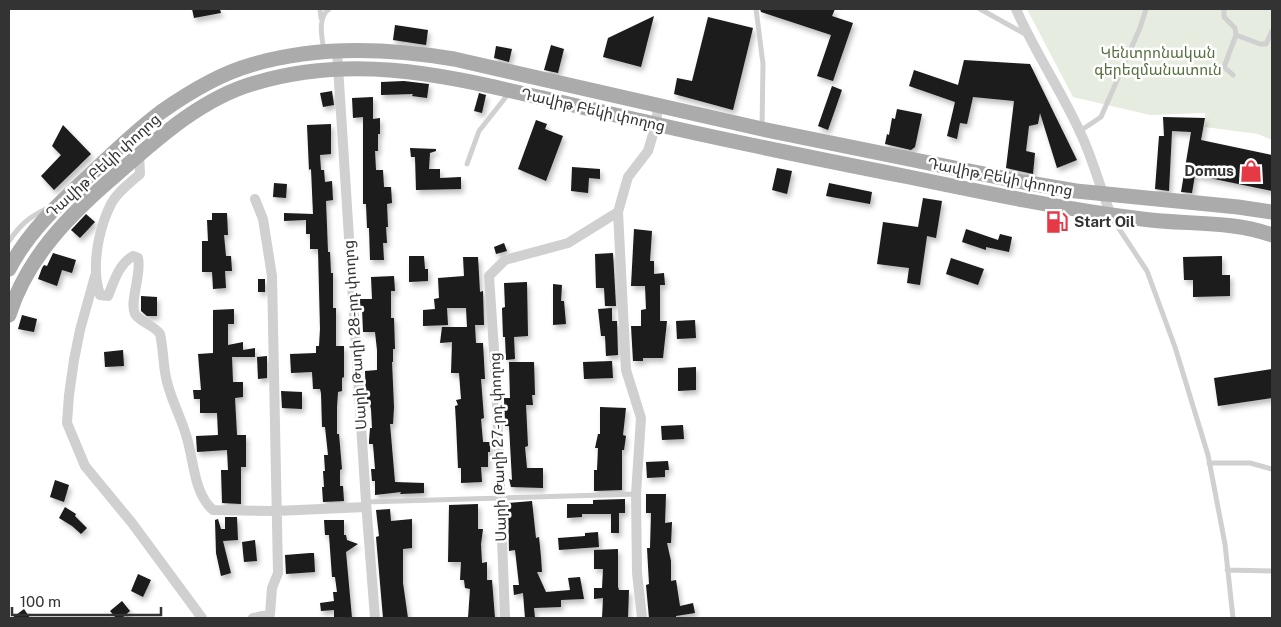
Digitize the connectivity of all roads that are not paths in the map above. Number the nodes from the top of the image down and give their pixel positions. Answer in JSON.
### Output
{"nodes":[{"id":1,"x":320,"y":9,"type":"edge"},
{"id":2,"x":329,"y":9,"type":"edge"},
{"id":3,"x":756,"y":9,"type":"edge"},
{"id":4,"x":980,"y":9,"type":"edge"},
{"id":5,"x":1016,"y":9,"type":"edge"},
{"id":6,"x":1146,"y":9,"type":"edge"},
{"id":7,"x":1224,"y":9,"type":"edge"},
{"id":8,"x":321,"y":21,"type":"junction"},
{"id":9,"x":1272,"y":31,"type":"edge"},
{"id":10,"x":1027,"y":35,"type":"junction"},
{"id":11,"x":1236,"y":35,"type":"junction"},
{"id":12,"x":330,"y":51,"type":"junction"},
{"id":13,"x":338,"y":69,"type":"junction"},
{"id":14,"x":1233,"y":75,"type":"dead end"},
{"id":15,"x":511,"y":90,"type":"junction"},
{"id":16,"x":658,"y":106,"type":"junction"},
{"id":17,"x":656,"y":124,"type":"junction"},
{"id":18,"x":762,"y":129,"type":"junction"},
{"id":19,"x":1080,"y":131,"type":"junction"},
{"id":20,"x":139,"y":154,"type":"junction"},
{"id":21,"x":467,"y":164,"type":"dead end"},
{"id":22,"x":1102,"y":194,"type":"junction"},
{"id":23,"x":255,"y":199,"type":"dead end"},
{"id":24,"x":60,"y":203,"type":"junction"},
{"id":25,"x":618,"y":212,"type":"junction"},
{"id":26,"x":1272,"y":212,"type":"edge"},
{"id":27,"x":1111,"y":215,"type":"junction"},
{"id":28,"x":1272,"y":234,"type":"edge"},
{"id":29,"x":9,"y":241,"type":"edge"},
{"id":30,"x":9,"y":268,"type":"edge"},
{"id":31,"x":96,"y":272,"type":"junction"},
{"id":32,"x":9,"y":315,"type":"edge"},
{"id":33,"x":1210,"y":463,"type":"junction"},
{"id":34,"x":1272,"y":469,"type":"edge"},
{"id":35,"x":636,"y":494,"type":"junction"},
{"id":36,"x":500,"y":497,"type":"junction"},
{"id":37,"x":366,"y":505,"type":"junction"},
{"id":38,"x":276,"y":511,"type":"junction"},
{"id":39,"x":1228,"y":570,"type":"junction"},
{"id":40,"x":1272,"y":571,"type":"edge"},
{"id":41,"x":202,"y":618,"type":"edge"},
{"id":42,"x":253,"y":618,"type":"edge"},
{"id":43,"x":375,"y":618,"type":"edge"},
{"id":44,"x":505,"y":618,"type":"edge"},
{"id":45,"x":642,"y":618,"type":"edge"},
{"id":46,"x":1232,"y":618,"type":"edge"}],
"edges":[{"from":1,"to":8,"type":"lane"},
{"from":2,"to":8,"type":"lane"},
{"from":3,"to":18,"type":"lane"},
{"from":4,"to":10,"type":"lane"},
{"from":5,"to":10,"type":"street"},
{"from":6,"to":19,"type":"lane"},
{"from":7,"to":11,"type":"lane"},
{"from":8,"to":12,"type":"lane"},
{"from":9,"to":11,"type":"lane"},
{"from":10,"to":19,"type":"street"},
{"from":11,"to":14,"type":"lane"},
{"from":12,"to":13,"type":"street","name":"Սարի Թաղի 28-րդ փողոց"},
{"from":12,"to":16,"type":"main road","name":"Դավիթ Բեկի փողոց"},
{"from":12,"to":24,"type":"main road","name":"Դավիթ Բեկի փողոց"},
{"from":13,"to":15,"type":"main road","name":"Դավիթ Բեկի փողոց"},
{"from":13,"to":20,"type":"main road","name":"Դավիթ Բեկի փողոց"},
{"from":13,"to":37,"type":"street","name":"Սարի Թաղի 28-րդ փողոց"},
{"from":15,"to":17,"type":"main road","name":"Դավիթ Բեկի փողոց"},
{"from":15,"to":21,"type":"lane"},
{"from":16,"to":17,"type":"street"},
{"from":16,"to":18,"type":"main road","name":"Դավիթ Բեկի փողոց"},
{"from":17,"to":25,"type":"street"},
{"from":17,"to":27,"type":"main road","name":"Դավիթ Բեկի փողոց"},
{"from":18,"to":22,"type":"main road","name":"Դավիթ Բեկի փողոց"},
{"from":19,"to":22,"type":"street"},
{"from":20,"to":31,"type":"street"},
{"from":20,"to":32,"type":"main road","name":"Դավիթ Բեկի փողոց"},
{"from":22,"to":26,"type":"main road","name":"Դավիթ Բեկի փողոց"},
{"from":22,"to":27,"type":"street"},
{"from":23,"to":38,"type":"street"},
{"from":24,"to":29,"type":"lane"},
{"from":24,"to":30,"type":"main road","name":"Դավիթ Բեկի փողոց"},
{"from":25,"to":35,"type":"street"},
{"from":25,"to":36,"type":"street","name":"Սարի Թաղի 27-րդ փողոց"},
{"from":27,"to":28,"type":"main road","name":"Դավիթ Բեկի փողոց"},
{"from":27,"to":33,"type":"lane"},
{"from":31,"to":38,"type":"street"},
{"from":31,"to":41,"type":"street"},
{"from":33,"to":34,"type":"lane"},
{"from":33,"to":39,"type":"lane"},
{"from":35,"to":36,"type":"lane"},
{"from":35,"to":45,"type":"street"},
{"from":36,"to":37,"type":"lane"},
{"from":36,"to":44,"type":"street","name":"Սարի Թաղի 27-րդ փողոց"},
{"from":37,"to":38,"type":"street"},
{"from":37,"to":43,"type":"street","name":"Սարի Թաղի 28-րդ փողոց"},
{"from":38,"to":42,"type":"street"},
{"from":39,"to":40,"type":"lane"},
{"from":39,"to":46,"type":"lane"}]}
